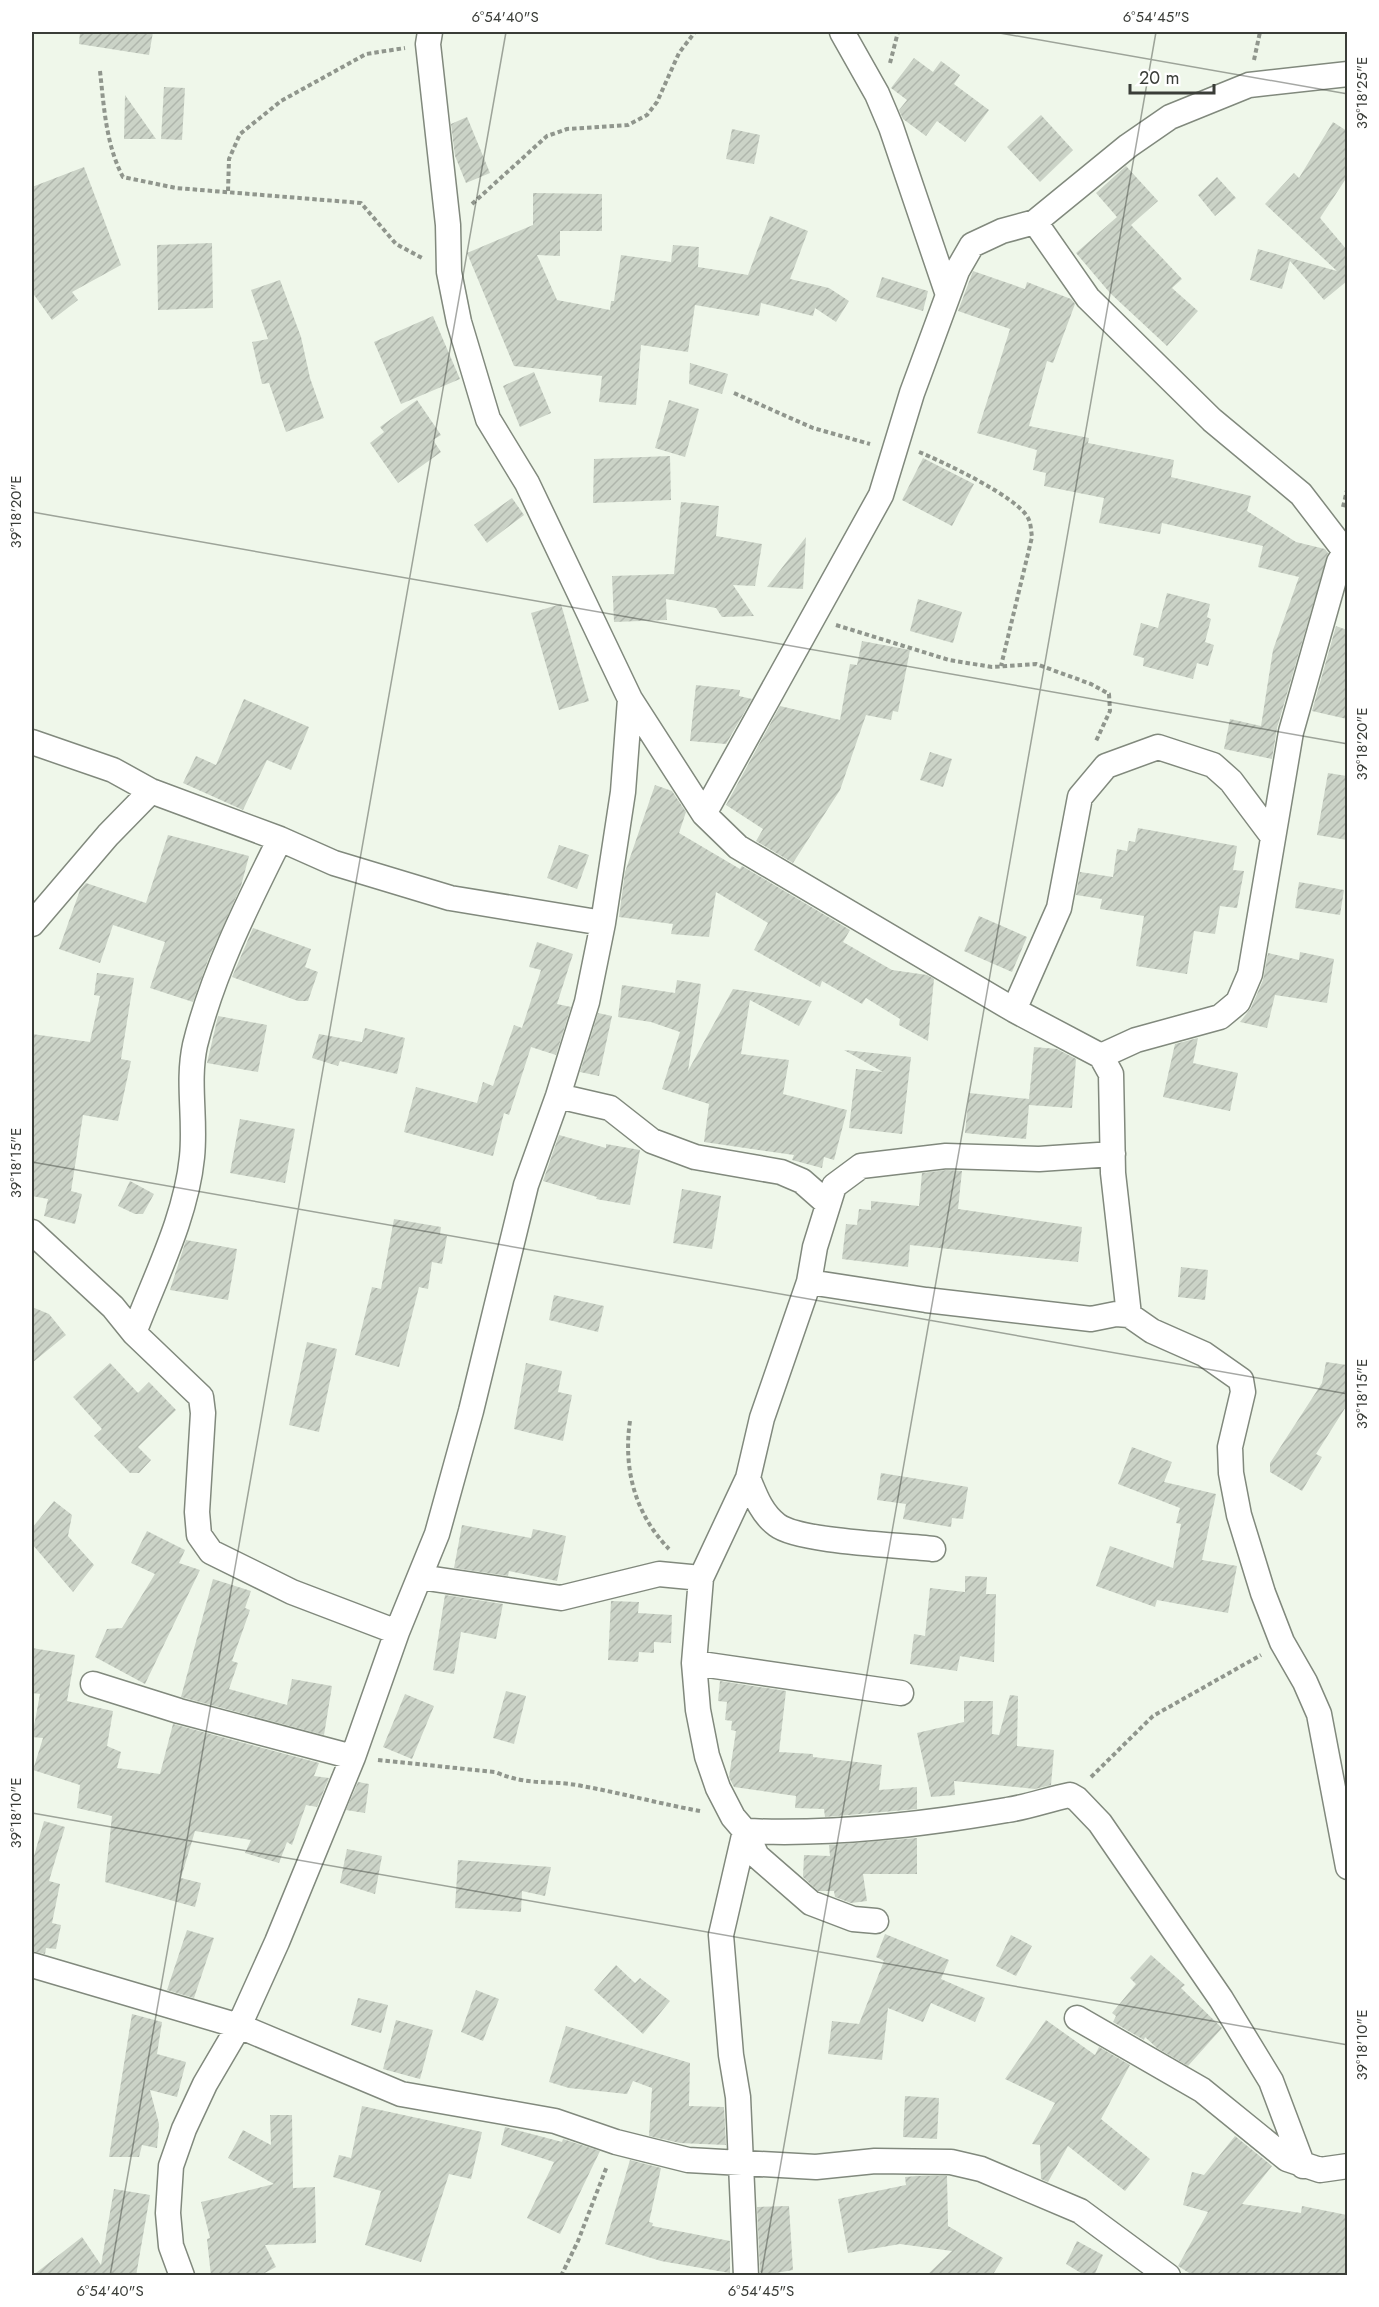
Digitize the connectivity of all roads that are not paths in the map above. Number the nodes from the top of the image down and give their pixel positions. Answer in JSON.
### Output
{"nodes":[{"id":1,"x":842,"y":32,"type":"edge"},
{"id":2,"x":429,"y":38,"type":"edge"},
{"id":3,"x":1347,"y":74,"type":"edge"},
{"id":4,"x":1035,"y":222,"type":"junction"},
{"id":5,"x":948,"y":295,"type":"junction"},
{"id":6,"x":1346,"y":549,"type":"edge"},
{"id":7,"x":630,"y":699,"type":"junction"},
{"id":8,"x":32,"y":742,"type":"edge"},
{"id":9,"x":151,"y":791,"type":"junction"},
{"id":10,"x":704,"y":814,"type":"junction"},
{"id":11,"x":1273,"y":837,"type":"junction"},
{"id":12,"x":280,"y":839,"type":"junction"},
{"id":13,"x":603,"y":923,"type":"junction"},
{"id":14,"x":32,"y":924,"type":"edge"},
{"id":15,"x":1014,"y":1010,"type":"junction"},
{"id":16,"x":1101,"y":1056,"type":"junction"},
{"id":17,"x":558,"y":1096,"type":"junction"},
{"id":18,"x":1113,"y":1154,"type":"junction"},
{"id":19,"x":826,"y":1203,"type":"junction"},
{"id":20,"x":32,"y":1232,"type":"edge"},
{"id":21,"x":809,"y":1282,"type":"junction"},
{"id":22,"x":1129,"y":1315,"type":"junction"},
{"id":23,"x":134,"y":1334,"type":"junction"},
{"id":24,"x":748,"y":1478,"type":"junction"},
{"id":25,"x":933,"y":1549,"type":"dead end"},
{"id":26,"x":420,"y":1577,"type":"junction"},
{"id":27,"x":701,"y":1578,"type":"junction"},
{"id":28,"x":397,"y":1632,"type":"junction"},
{"id":29,"x":694,"y":1663,"type":"junction"},
{"id":30,"x":93,"y":1684,"type":"dead end"},
{"id":31,"x":901,"y":1694,"type":"dead end"},
{"id":32,"x":353,"y":1757,"type":"junction"},
{"id":33,"x":739,"y":1824,"type":"junction"},
{"id":34,"x":1347,"y":1868,"type":"edge"},
{"id":35,"x":876,"y":1921,"type":"dead end"},
{"id":36,"x":32,"y":1965,"type":"edge"},
{"id":37,"x":1077,"y":2018,"type":"dead end"},
{"id":38,"x":239,"y":2026,"type":"junction"},
{"id":39,"x":740,"y":2165,"type":"junction"},
{"id":40,"x":1304,"y":2166,"type":"junction"},
{"id":41,"x":1347,"y":2166,"type":"edge"},
{"id":42,"x":182,"y":2276,"type":"edge"},
{"id":43,"x":746,"y":2276,"type":"edge"},
{"id":44,"x":1168,"y":2276,"type":"edge"}],
"edges":[{"from":1,"to":5,"type":"street"},
{"from":2,"to":7,"type":"street"},
{"from":3,"to":4,"type":"street"},
{"from":4,"to":5,"type":"street"},
{"from":4,"to":6,"type":"street"},
{"from":5,"to":10,"type":"street"},
{"from":6,"to":11,"type":"street"},
{"from":7,"to":10,"type":"street"},
{"from":7,"to":13,"type":"street"},
{"from":8,"to":9,"type":"street"},
{"from":9,"to":12,"type":"street"},
{"from":9,"to":14,"type":"street"},
{"from":10,"to":15,"type":"street"},
{"from":11,"to":15,"type":"street"},
{"from":11,"to":16,"type":"street"},
{"from":12,"to":13,"type":"street"},
{"from":12,"to":23,"type":"street"},
{"from":13,"to":17,"type":"street"},
{"from":15,"to":16,"type":"street"},
{"from":16,"to":18,"type":"street"},
{"from":17,"to":19,"type":"street"},
{"from":17,"to":26,"type":"street"},
{"from":18,"to":19,"type":"street"},
{"from":18,"to":22,"type":"street"},
{"from":19,"to":21,"type":"street"},
{"from":20,"to":23,"type":"street"},
{"from":21,"to":22,"type":"street"},
{"from":21,"to":24,"type":"street"},
{"from":22,"to":34,"type":"street"},
{"from":23,"to":28,"type":"street"},
{"from":24,"to":25,"type":"street"},
{"from":24,"to":27,"type":"street"},
{"from":26,"to":27,"type":"street"},
{"from":26,"to":28,"type":"street"},
{"from":27,"to":29,"type":"street"},
{"from":28,"to":32,"type":"street"},
{"from":29,"to":31,"type":"street"},
{"from":29,"to":33,"type":"street"},
{"from":30,"to":32,"type":"street"},
{"from":32,"to":38,"type":"street"},
{"from":33,"to":35,"type":"street"},
{"from":33,"to":39,"type":"street"},
{"from":33,"to":40,"type":"street"},
{"from":36,"to":38,"type":"street"},
{"from":37,"to":40,"type":"street"},
{"from":38,"to":39,"type":"street"},
{"from":38,"to":42,"type":"street"},
{"from":39,"to":43,"type":"street"},
{"from":39,"to":44,"type":"street"},
{"from":40,"to":41,"type":"street"}]}
